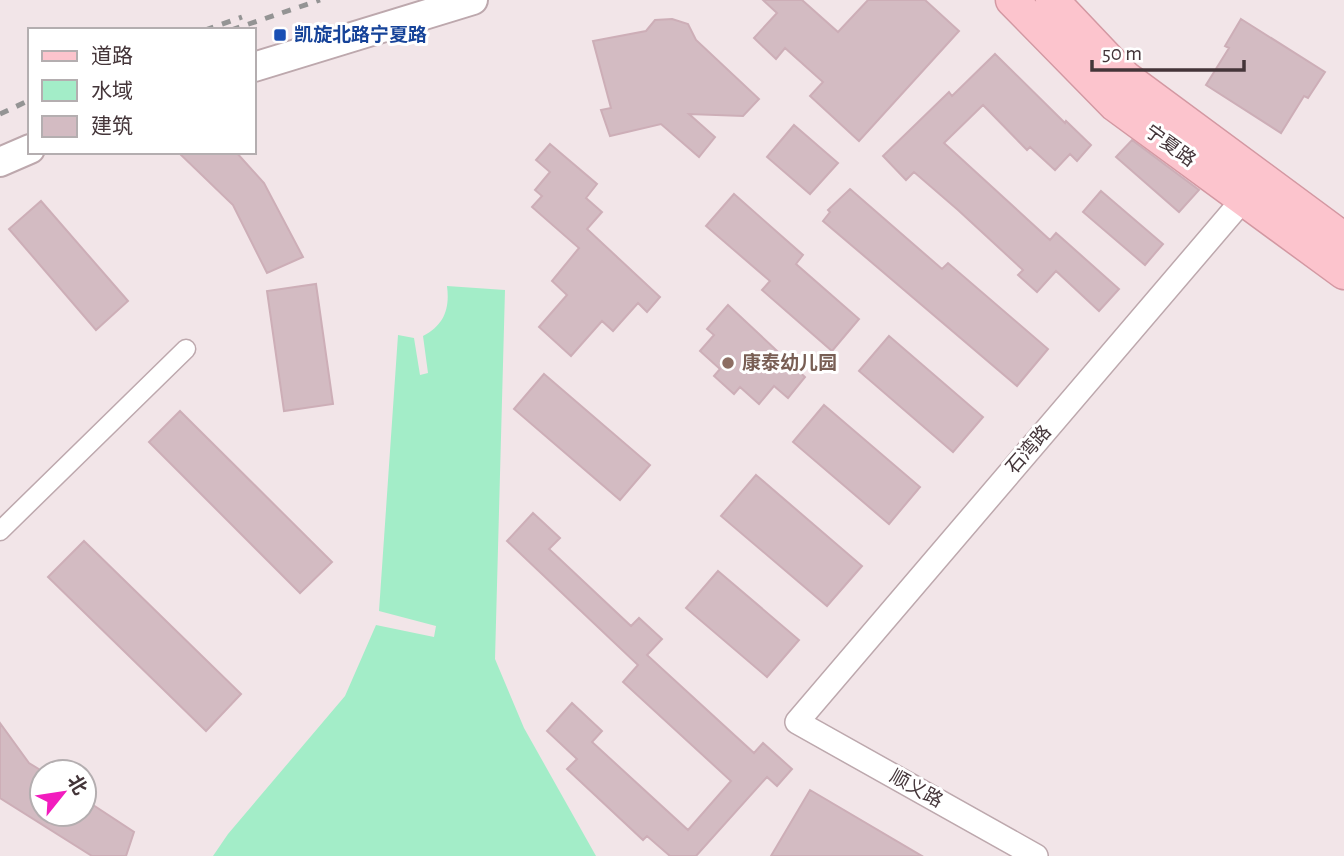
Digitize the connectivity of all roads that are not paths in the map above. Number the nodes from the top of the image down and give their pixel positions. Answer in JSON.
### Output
{"nodes":[{"id":1,"x":473,"y":0,"type":"edge"},
{"id":2,"x":1012,"y":0,"type":"edge"},
{"id":3,"x":1052,"y":0,"type":"edge"},
{"id":4,"x":256,"y":66,"type":"edge"},
{"id":5,"x":28,"y":150,"type":"edge"},
{"id":6,"x":0,"y":162,"type":"edge"},
{"id":7,"x":1253,"y":189,"type":"junction"},
{"id":8,"x":1344,"y":239,"type":"edge"},
{"id":9,"x":1344,"y":273,"type":"edge"},
{"id":10,"x":186,"y":348,"type":"dead end"},
{"id":11,"x":0,"y":531,"type":"edge"},
{"id":12,"x":797,"y":722,"type":"joint"},
{"id":13,"x":1036,"y":856,"type":"edge"}],
"edges":[{"from":1,"to":4,"type":"street"},
{"from":2,"to":7,"type":"main road","name":"宁夏路"},
{"from":3,"to":7,"type":"main road","name":"宁夏路"},
{"from":5,"to":6,"type":"street"},
{"from":7,"to":8,"type":"main road","name":"宁夏路"},
{"from":7,"to":9,"type":"main road","name":"宁夏路"},
{"from":7,"to":12,"type":"street","name":"石湾路"},
{"from":10,"to":11,"type":"street"},
{"from":12,"to":13,"type":"street","name":"顺义路"}]}
